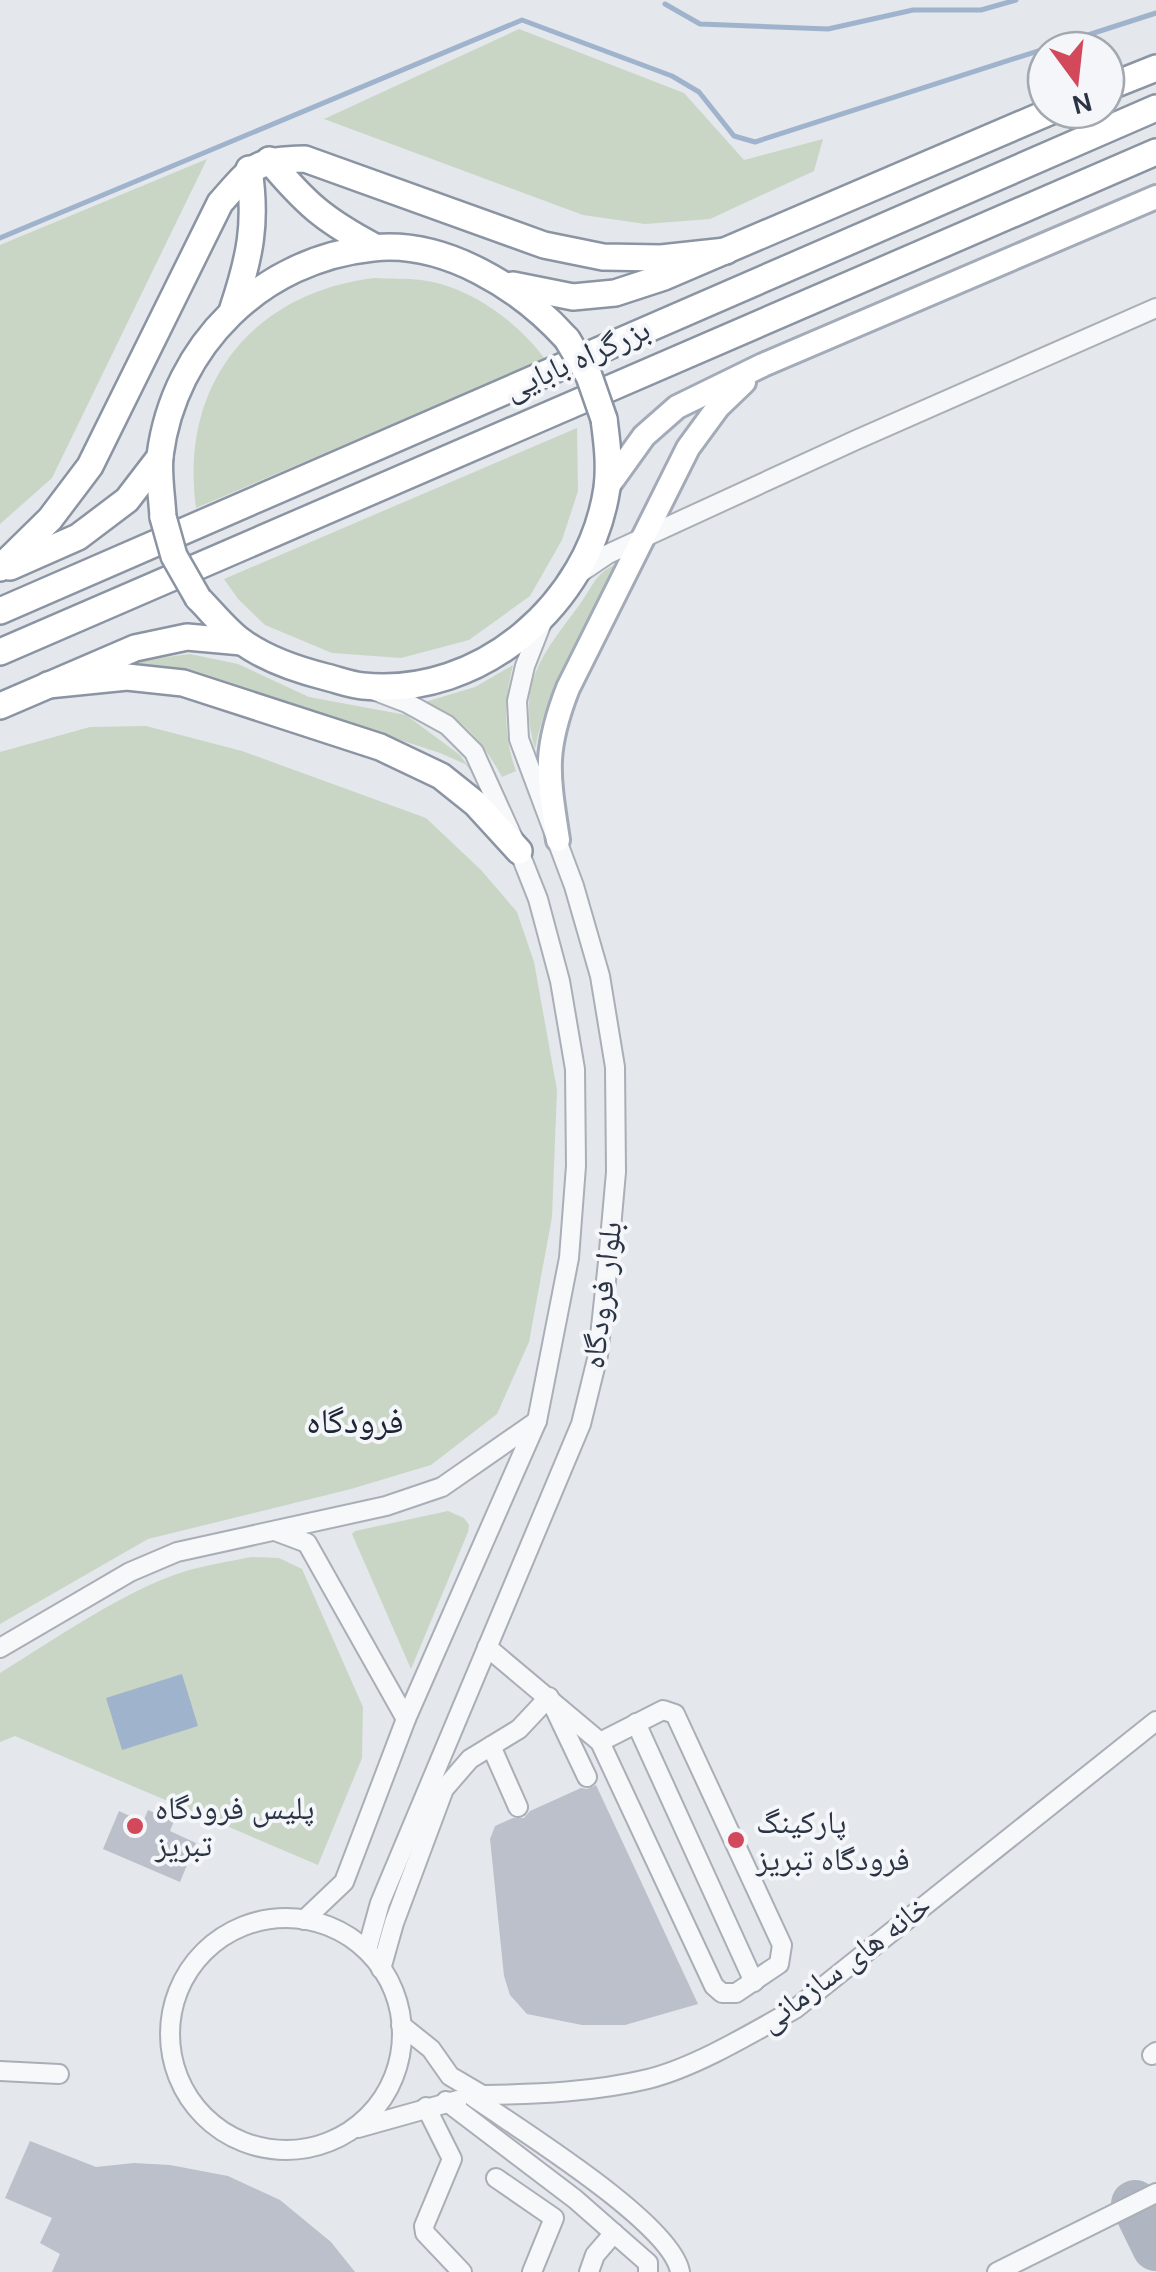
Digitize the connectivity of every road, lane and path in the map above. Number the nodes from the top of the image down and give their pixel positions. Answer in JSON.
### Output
{"nodes":[{"id":1,"x":1156,"y":68,"type":"edge"},
{"id":2,"x":1126,"y":80,"type":"edge"},
{"id":3,"x":1156,"y":108,"type":"edge"},
{"id":4,"x":1026,"y":122,"type":"edge"},
{"id":5,"x":1156,"y":152,"type":"edge"},
{"id":6,"x":259,"y":165,"type":"junction"},
{"id":7,"x":1156,"y":198,"type":"edge"},
{"id":8,"x":376,"y":247,"type":"junction"},
{"id":9,"x":726,"y":251,"type":"junction"},
{"id":10,"x":502,"y":283,"type":"junction"},
{"id":11,"x":233,"y":308,"type":"junction"},
{"id":12,"x":1156,"y":308,"type":"edge"},
{"id":13,"x":763,"y":365,"type":"junction"},
{"id":14,"x":160,"y":457,"type":"junction"},
{"id":15,"x":606,"y":489,"type":"junction"},
{"id":16,"x":645,"y":537,"type":"junction"},
{"id":17,"x":0,"y":570,"type":"edge"},
{"id":18,"x":572,"y":578,"type":"junction"},
{"id":19,"x":0,"y":611,"type":"edge"},
{"id":20,"x":544,"y":616,"type":"junction"},
{"id":21,"x":242,"y":642,"type":"junction"},
{"id":22,"x":0,"y":652,"type":"edge"},
{"id":23,"x":48,"y":685,"type":"junction"},
{"id":24,"x":363,"y":686,"type":"junction"},
{"id":25,"x":0,"y":706,"type":"edge"},
{"id":26,"x":558,"y":840,"type":"junction"},
{"id":27,"x":519,"y":851,"type":"junction"},
{"id":28,"x":537,"y":1421,"type":"junction"},
{"id":29,"x":274,"y":1531,"type":"junction"},
{"id":30,"x":487,"y":1647,"type":"junction"},
{"id":31,"x":0,"y":1648,"type":"edge"},
{"id":32,"x":549,"y":1698,"type":"junction"},
{"id":33,"x":406,"y":1720,"type":"junction"},
{"id":34,"x":1156,"y":1721,"type":"edge"},
{"id":35,"x":636,"y":1724,"type":"junction"},
{"id":36,"x":600,"y":1742,"type":"junction"},
{"id":37,"x":491,"y":1746,"type":"junction"},
{"id":38,"x":587,"y":1776,"type":"dead end"},
{"id":39,"x":518,"y":1807,"type":"dead end"},
{"id":40,"x":304,"y":1920,"type":"junction"},
{"id":41,"x":367,"y":1950,"type":"junction"},
{"id":42,"x":382,"y":1969,"type":"junction"},
{"id":43,"x":754,"y":1982,"type":"junction"},
{"id":44,"x":401,"y":2026,"type":"junction"},
{"id":45,"x":0,"y":2070,"type":"edge"},
{"id":46,"x":60,"y":2074,"type":"dead end"},
{"id":47,"x":479,"y":2096,"type":"junction"},
{"id":48,"x":446,"y":2102,"type":"junction"},
{"id":49,"x":426,"y":2107,"type":"junction"},
{"id":50,"x":353,"y":2130,"type":"junction"},
{"id":51,"x":496,"y":2178,"type":"dead end"},
{"id":52,"x":1156,"y":2193,"type":"edge"},
{"id":53,"x":614,"y":2233,"type":"junction"},
{"id":54,"x":462,"y":2272,"type":"edge"},
{"id":55,"x":532,"y":2272,"type":"edge"},
{"id":56,"x":590,"y":2272,"type":"edge"},
{"id":57,"x":648,"y":2272,"type":"edge"},
{"id":58,"x":680,"y":2272,"type":"edge"},
{"id":59,"x":997,"y":2272,"type":"edge"}],
"edges":[{"from":1,"to":2,"type":"highway"},
{"from":3,"to":19,"type":"highway","name":"بزرگراه بابایی"},
{"from":4,"to":9,"type":"highway"},
{"from":5,"to":22,"type":"highway","name":"بزرگراه بابایی"},
{"from":6,"to":8,"type":"highway"},
{"from":6,"to":9,"type":"highway"},
{"from":6,"to":11,"type":"highway"},
{"from":6,"to":17,"type":"highway"},
{"from":7,"to":13,"type":"main road"},
{"from":8,"to":10,"type":"highway"},
{"from":8,"to":11,"type":"highway"},
{"from":9,"to":10,"type":"highway"},
{"from":10,"to":15,"type":"highway","bridge":true},
{"from":11,"to":14,"type":"highway"},
{"from":12,"to":16,"type":"street"},
{"from":13,"to":15,"type":"main road"},
{"from":13,"to":16,"type":"main road"},
{"from":14,"to":17,"type":"highway"},
{"from":14,"to":21,"type":"highway","bridge":true},
{"from":15,"to":18,"type":"highway"},
{"from":16,"to":18,"type":"street"},
{"from":16,"to":26,"type":"main road"},
{"from":18,"to":20,"type":"highway"},
{"from":20,"to":24,"type":"highway"},
{"from":20,"to":26,"type":"street","name":"بلوار فرودگاه"},
{"from":21,"to":23,"type":"highway"},
{"from":21,"to":24,"type":"highway"},
{"from":23,"to":25,"type":"highway"},
{"from":23,"to":27,"type":"highway"},
{"from":24,"to":27,"type":"street","name":"بلوار فرودگاه"},
{"from":26,"to":30,"type":"street","name":"بلوار فرودگاه"},
{"from":27,"to":28,"type":"street","name":"بلوار فرودگاه"},
{"from":28,"to":29,"type":"street"},
{"from":28,"to":33,"type":"street","name":"بلوار فرودگاه"},
{"from":29,"to":31,"type":"street"},
{"from":29,"to":33,"type":"street"},
{"from":30,"to":32,"type":"street"},
{"from":30,"to":41,"type":"street","name":"بلوار فرودگاه"},
{"from":32,"to":36,"type":"street"},
{"from":32,"to":37,"type":"street"},
{"from":32,"to":38,"type":"street"},
{"from":33,"to":40,"type":"street","name":"بلوار فرودگاه"},
{"from":34,"to":47,"type":"street","name":"خانه های سازمانی"},
{"from":35,"to":36,"type":"street"},
{"from":35,"to":43,"type":"street"},
{"from":35,"to":43,"type":"street"},
{"from":36,"to":43,"type":"street"},
{"from":37,"to":39,"type":"street"},
{"from":37,"to":42,"type":"street"},
{"from":40,"to":41,"type":"street"},
{"from":40,"to":50,"type":"street"},
{"from":41,"to":42,"type":"street"},
{"from":42,"to":44,"type":"street"},
{"from":44,"to":47,"type":"street"},
{"from":44,"to":50,"type":"street"},
{"from":45,"to":46,"type":"street"},
{"from":47,"to":48,"type":"street","name":"خانه های سازمانی"},
{"from":47,"to":58,"type":"street"},
{"from":48,"to":49,"type":"street","name":"خانه های سازمانی"},
{"from":48,"to":53,"type":"street"},
{"from":49,"to":50,"type":"street","name":"خانه های سازمانی"},
{"from":49,"to":54,"type":"street"},
{"from":51,"to":55,"type":"street"},
{"from":52,"to":59,"type":"street"},
{"from":53,"to":56,"type":"street"},
{"from":53,"to":57,"type":"street"}]}
